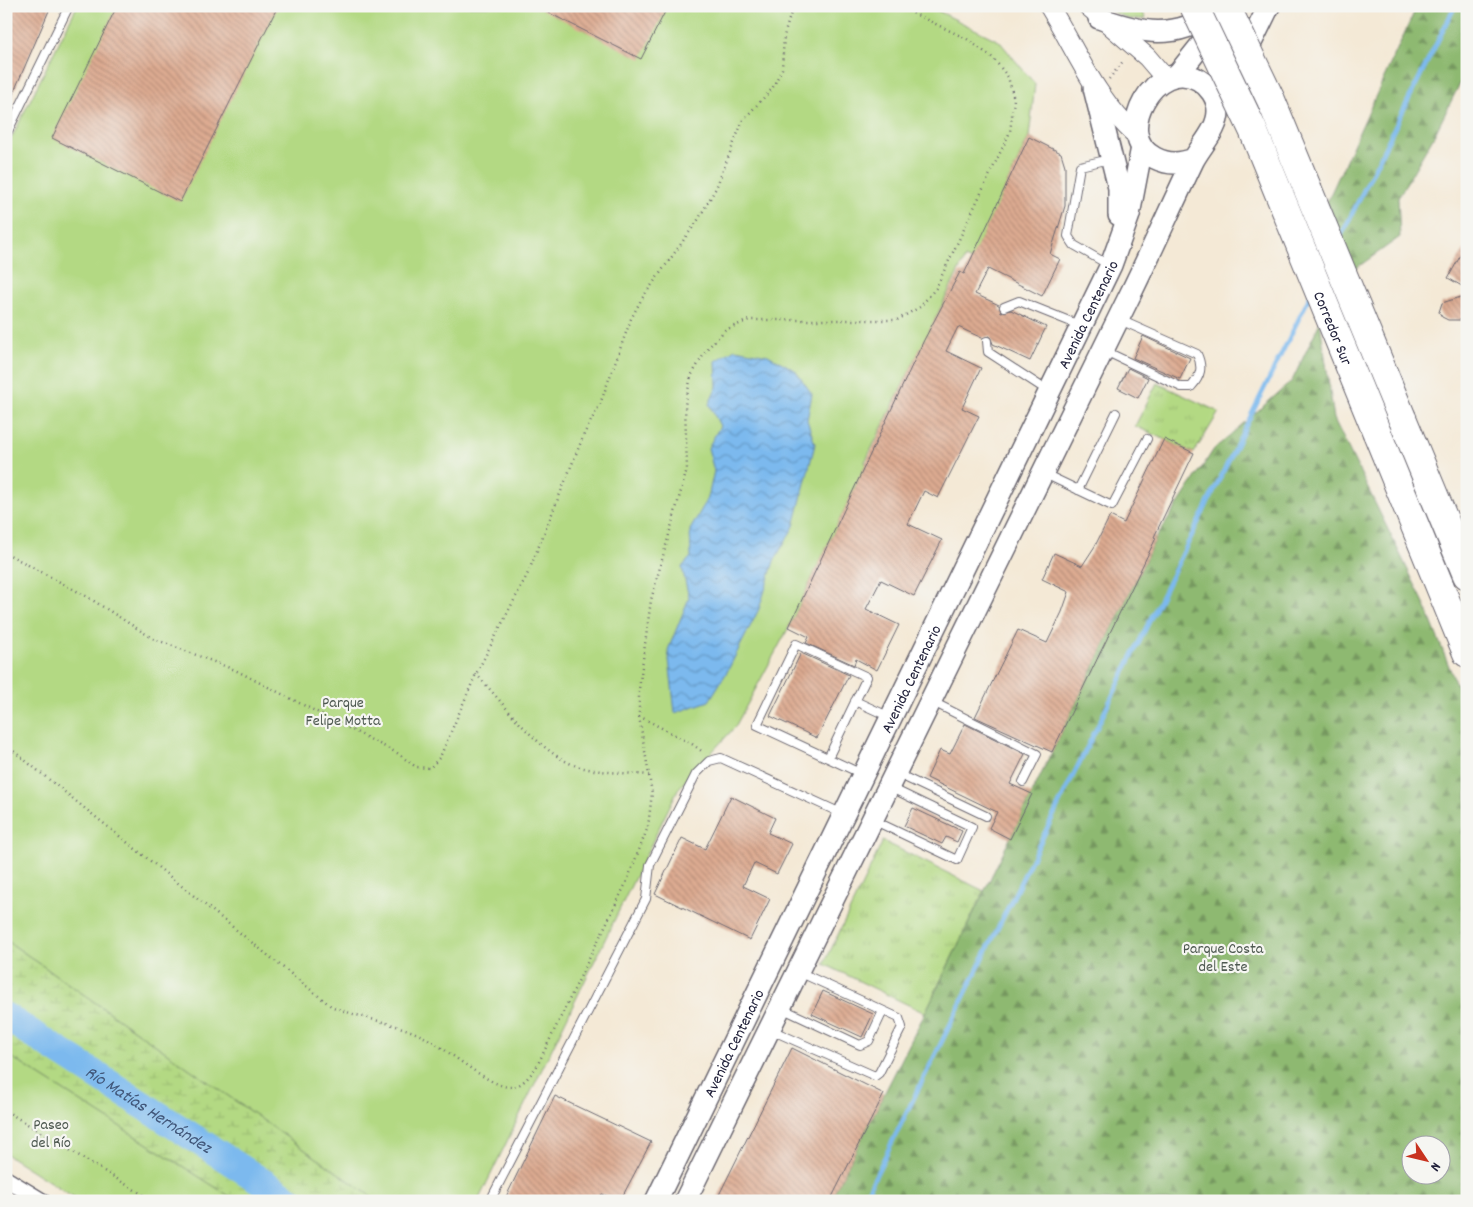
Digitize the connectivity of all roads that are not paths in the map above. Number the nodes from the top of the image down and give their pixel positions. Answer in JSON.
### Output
{"nodes":[{"id":1,"x":69,"y":6,"type":"edge"},
{"id":2,"x":1049,"y":6,"type":"edge"},
{"id":3,"x":1194,"y":6,"type":"edge"},
{"id":4,"x":1226,"y":6,"type":"edge"},
{"id":5,"x":1269,"y":6,"type":"edge"},
{"id":6,"x":1094,"y":12,"type":"edge"},
{"id":7,"x":1172,"y":76,"type":"junction"},
{"id":8,"x":1094,"y":88,"type":"junction"},
{"id":9,"x":1218,"y":111,"type":"junction"},
{"id":10,"x":6,"y":135,"type":"edge"},
{"id":11,"x":1139,"y":142,"type":"junction"},
{"id":12,"x":1112,"y":159,"type":"junction"},
{"id":13,"x":1194,"y":159,"type":"junction"},
{"id":14,"x":1113,"y":259,"type":"junction"},
{"id":15,"x":1004,"y":307,"type":"dead end"},
{"id":16,"x":1118,"y":319,"type":"junction"},
{"id":17,"x":1081,"y":326,"type":"junction"},
{"id":18,"x":987,"y":341,"type":"dead end"},
{"id":19,"x":1103,"y":350,"type":"junction"},
{"id":20,"x":1065,"y":359,"type":"junction"},
{"id":21,"x":1092,"y":372,"type":"junction"},
{"id":22,"x":1049,"y":392,"type":"junction"},
{"id":23,"x":1116,"y":413,"type":"dead end"},
{"id":24,"x":1147,"y":439,"type":"dead end"},
{"id":25,"x":1013,"y":466,"type":"junction"},
{"id":26,"x":1040,"y":475,"type":"junction"},
{"id":27,"x":1078,"y":490,"type":"junction"},
{"id":28,"x":1467,"y":576,"type":"edge"},
{"id":29,"x":1467,"y":653,"type":"edge"},
{"id":30,"x":929,"y":700,"type":"junction"},
{"id":31,"x":856,"y":701,"type":"junction"},
{"id":32,"x":890,"y":717,"type":"junction"},
{"id":33,"x":828,"y":758,"type":"junction"},
{"id":34,"x":862,"y":774,"type":"junction"},
{"id":35,"x":891,"y":780,"type":"junction"},
{"id":36,"x":1024,"y":782,"type":"dead end"},
{"id":37,"x":843,"y":814,"type":"junction"},
{"id":38,"x":986,"y":816,"type":"dead end"},
{"id":39,"x":870,"y":823,"type":"junction"},
{"id":40,"x":797,"y":971,"type":"junction"},
{"id":41,"x":780,"y":1007,"type":"junction"},
{"id":42,"x":883,"y":1011,"type":"junction"},
{"id":43,"x":769,"y":1029,"type":"junction"},
{"id":44,"x":6,"y":1179,"type":"edge"},
{"id":45,"x":42,"y":1201,"type":"edge"},
{"id":46,"x":490,"y":1201,"type":"edge"},
{"id":47,"x":656,"y":1201,"type":"edge"},
{"id":48,"x":685,"y":1201,"type":"edge"}],
"edges":[{"from":1,"to":10,"type":"lane"},
{"from":2,"to":8,"type":"street"},
{"from":3,"to":29,"type":"highway","name":"Corredor Sur","bridge":true},
{"from":4,"to":6,"type":"main road"},
{"from":4,"to":7,"type":"main road"},
{"from":4,"to":28,"type":"highway","name":"Corredor Sur","bridge":true},
{"from":5,"to":9,"type":"main road"},
{"from":6,"to":7,"type":"street"},
{"from":7,"to":9,"type":"main road"},
{"from":7,"to":11,"type":"main road"},
{"from":8,"to":11,"type":"street"},
{"from":8,"to":12,"type":"main road"},
{"from":9,"to":13,"type":"main road"},
{"from":11,"to":13,"type":"main road"},
{"from":11,"to":14,"type":"main road","name":"Avenida Centenario"},
{"from":12,"to":14,"type":"main road"},
{"from":12,"to":14,"type":"lane"},
{"from":13,"to":16,"type":"main road","name":"Avenida Centenario"},
{"from":14,"to":17,"type":"main road","name":"Avenida Centenario"},
{"from":15,"to":17,"type":"lane"},
{"from":16,"to":19,"type":"main road","name":"Avenida Centenario"},
{"from":16,"to":19,"type":"lane"},
{"from":17,"to":20,"type":"main road","name":"Avenida Centenario"},
{"from":18,"to":22,"type":"lane"},
{"from":19,"to":21,"type":"main road","name":"Avenida Centenario"},
{"from":20,"to":21,"type":"main road"},
{"from":20,"to":22,"type":"main road","name":"Avenida Centenario"},
{"from":21,"to":26,"type":"main road","name":"Avenida Centenario"},
{"from":22,"to":25,"type":"main road","name":"Avenida Centenario"},
{"from":23,"to":27,"type":"lane"},
{"from":24,"to":27,"type":"lane"},
{"from":25,"to":26,"type":"main road"},
{"from":25,"to":32,"type":"main road","name":"Avenida Centenario"},
{"from":26,"to":27,"type":"lane"},
{"from":26,"to":30,"type":"main road","name":"Avenida Centenario"},
{"from":30,"to":35,"type":"main road","name":"Avenida Centenario"},
{"from":30,"to":36,"type":"lane"},
{"from":31,"to":32,"type":"lane"},
{"from":31,"to":33,"type":"lane"},
{"from":31,"to":33,"type":"lane"},
{"from":32,"to":34,"type":"main road","name":"Avenida Centenario"},
{"from":33,"to":34,"type":"lane"},
{"from":34,"to":37,"type":"main road","name":"Avenida Centenario"},
{"from":35,"to":38,"type":"lane"},
{"from":35,"to":39,"type":"main road","name":"Avenida Centenario"},
{"from":35,"to":39,"type":"lane"},
{"from":37,"to":39,"type":"main road"},
{"from":37,"to":46,"type":"lane"},
{"from":37,"to":47,"type":"main road","name":"Avenida Centenario"},
{"from":39,"to":40,"type":"main road","name":"Avenida Centenario"},
{"from":40,"to":41,"type":"main road","name":"Avenida Centenario"},
{"from":40,"to":42,"type":"lane"},
{"from":41,"to":42,"type":"lane"},
{"from":41,"to":43,"type":"main road","name":"Avenida Centenario"},
{"from":42,"to":43,"type":"lane"},
{"from":43,"to":48,"type":"main road","name":"Avenida Centenario"},
{"from":44,"to":45,"type":"street"}]}
